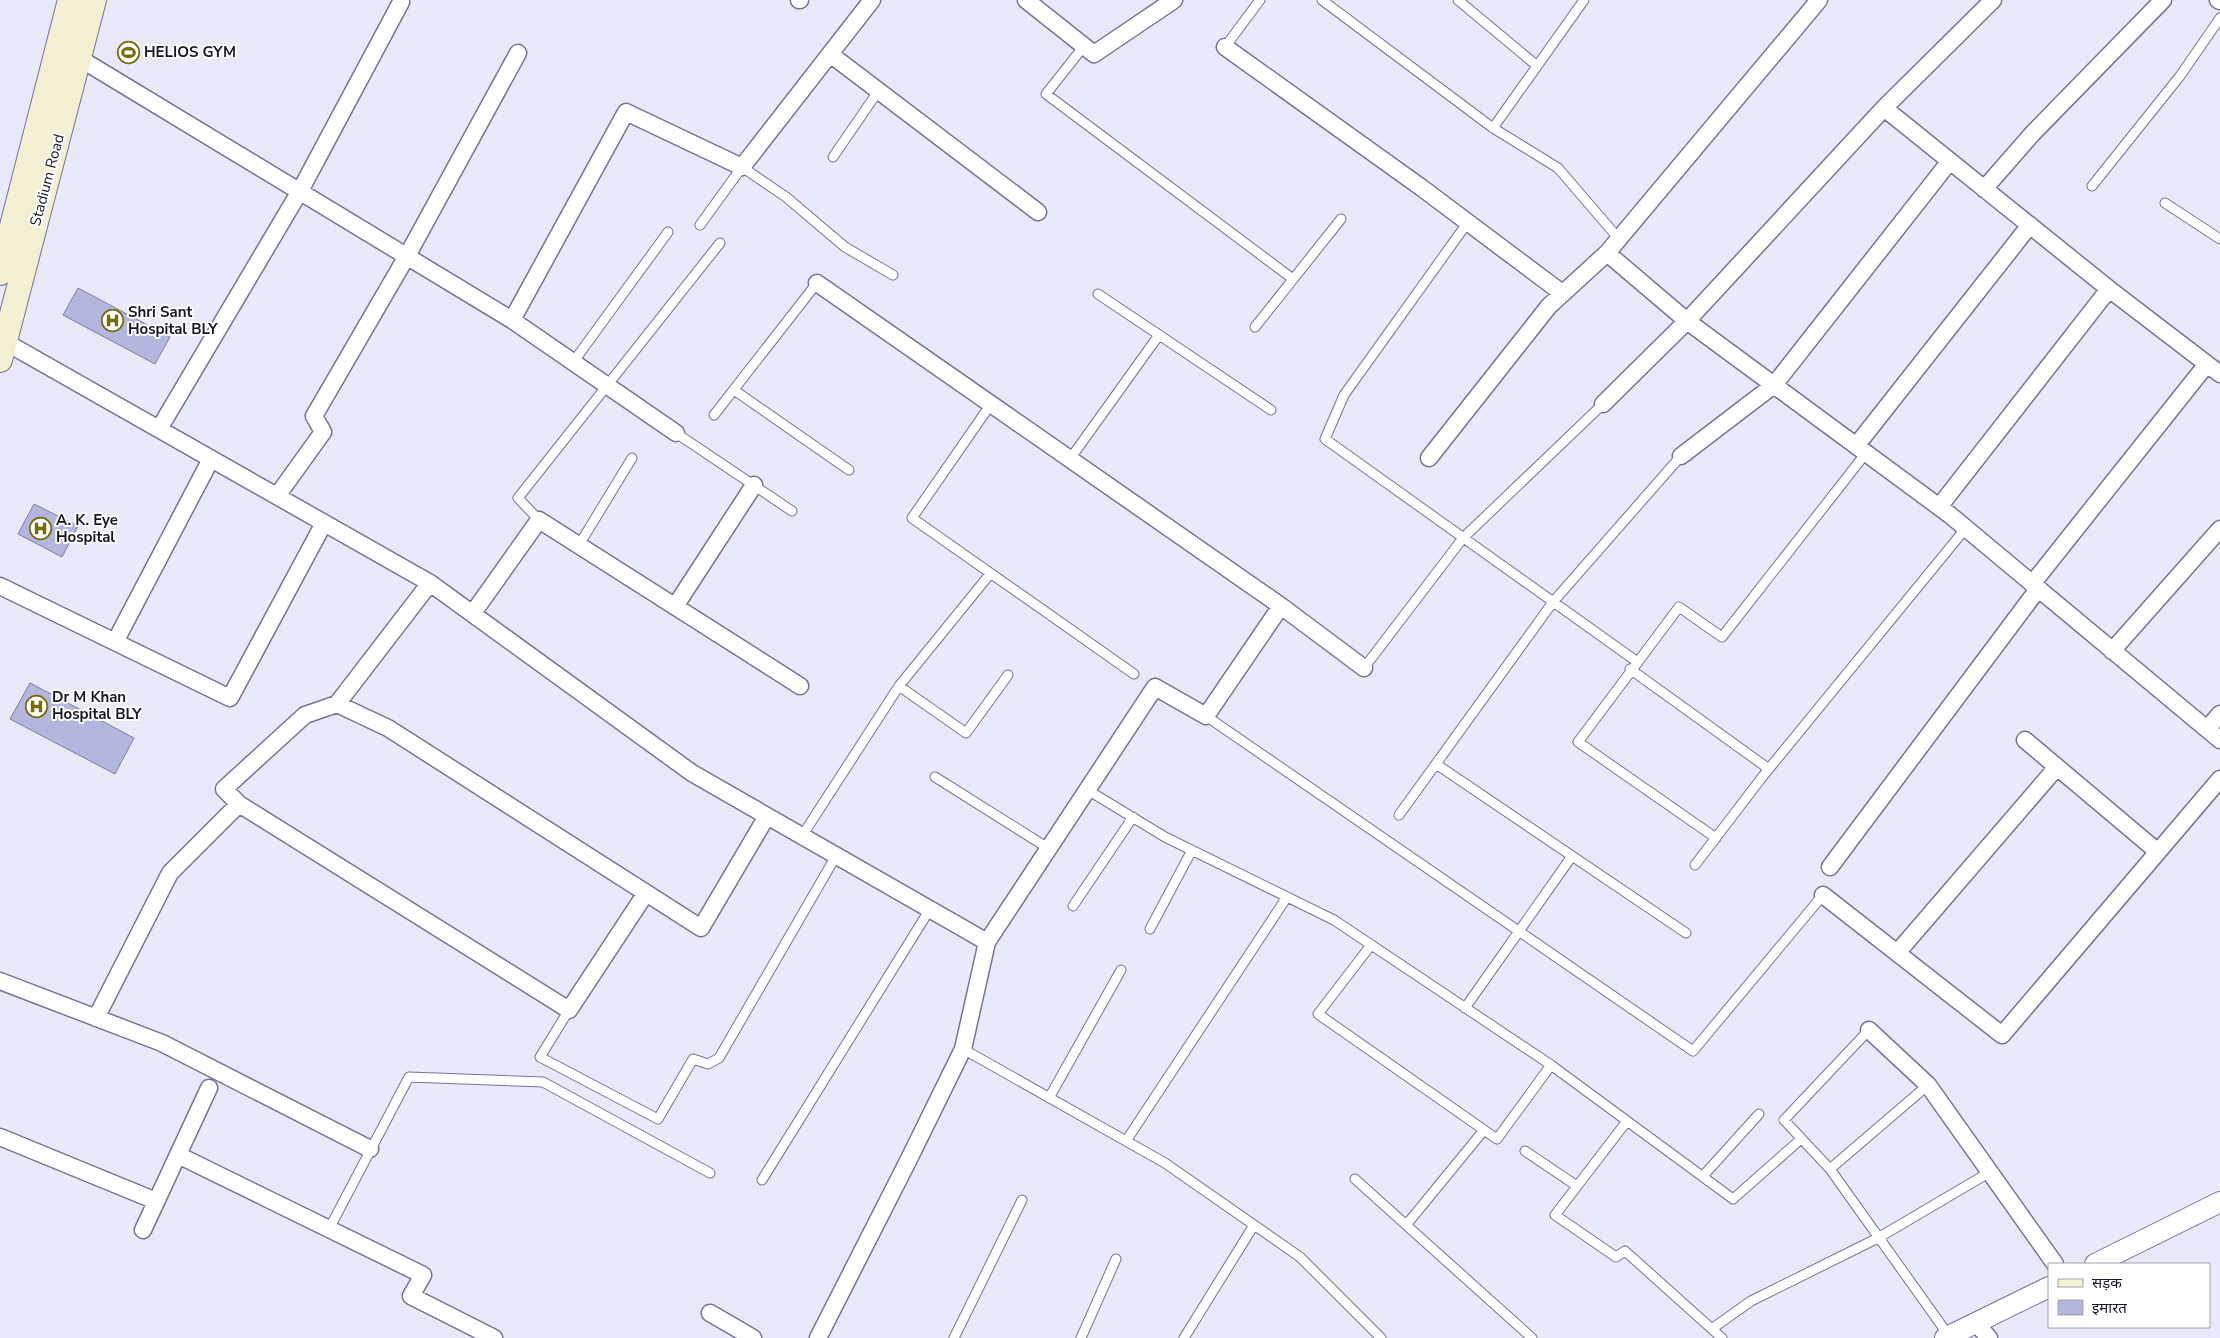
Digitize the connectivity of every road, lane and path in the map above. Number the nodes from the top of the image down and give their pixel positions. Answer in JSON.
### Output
{"nodes":[{"id":1,"x":70,"y":0,"type":"edge"},
{"id":2,"x":94,"y":0,"type":"edge"},
{"id":3,"x":872,"y":0,"type":"edge"},
{"id":4,"x":1026,"y":0,"type":"edge"},
{"id":5,"x":1174,"y":0,"type":"edge"},
{"id":6,"x":1260,"y":0,"type":"edge"},
{"id":7,"x":1322,"y":0,"type":"edge"},
{"id":8,"x":1458,"y":0,"type":"edge"},
{"id":9,"x":1584,"y":0,"type":"edge"},
{"id":10,"x":1818,"y":0,"type":"edge"},
{"id":11,"x":1993,"y":0,"type":"edge"},
{"id":12,"x":2163,"y":0,"type":"edge"},
{"id":13,"x":401,"y":2,"type":"dead end"},
{"id":14,"x":2220,"y":18,"type":"edge"},
{"id":15,"x":1084,"y":46,"type":"junction"},
{"id":16,"x":1225,"y":47,"type":"joint"},
{"id":17,"x":518,"y":53,"type":"dead end"},
{"id":18,"x":830,"y":54,"type":"junction"},
{"id":19,"x":78,"y":58,"type":"junction"},
{"id":20,"x":1536,"y":65,"type":"junction"},
{"id":21,"x":879,"y":90,"type":"junction"},
{"id":22,"x":1884,"y":108,"type":"junction"},
{"id":23,"x":1493,"y":128,"type":"junction"},
{"id":24,"x":833,"y":157,"type":"dead end"},
{"id":25,"x":1950,"y":161,"type":"junction"},
{"id":26,"x":742,"y":168,"type":"junction"},
{"id":27,"x":2092,"y":186,"type":"dead end"},
{"id":28,"x":1984,"y":189,"type":"junction"},
{"id":29,"x":300,"y":191,"type":"junction"},
{"id":30,"x":2165,"y":203,"type":"dead end"},
{"id":31,"x":1038,"y":212,"type":"dead end"},
{"id":32,"x":1342,"y":219,"type":"dead end"},
{"id":33,"x":1468,"y":222,"type":"junction"},
{"id":34,"x":700,"y":225,"type":"dead end"},
{"id":35,"x":2030,"y":225,"type":"junction"},
{"id":36,"x":668,"y":232,"type":"dead end"},
{"id":37,"x":1619,"y":239,"type":"junction"},
{"id":38,"x":2220,"y":239,"type":"edge"},
{"id":39,"x":720,"y":243,"type":"dead end"},
{"id":40,"x":1607,"y":253,"type":"junction"},
{"id":41,"x":407,"y":256,"type":"junction"},
{"id":42,"x":0,"y":273,"type":"edge"},
{"id":43,"x":893,"y":275,"type":"dead end"},
{"id":44,"x":1293,"y":279,"type":"junction"},
{"id":45,"x":817,"y":283,"type":"joint"},
{"id":46,"x":2109,"y":289,"type":"junction"},
{"id":47,"x":1562,"y":293,"type":"junction"},
{"id":48,"x":1098,"y":294,"type":"dead end"},
{"id":49,"x":6,"y":313,"type":"edge"},
{"id":50,"x":512,"y":320,"type":"junction"},
{"id":51,"x":1687,"y":321,"type":"junction"},
{"id":52,"x":1255,"y":327,"type":"dead end"},
{"id":53,"x":1159,"y":335,"type":"junction"},
{"id":54,"x":2,"y":347,"type":"edge"},
{"id":55,"x":574,"y":362,"type":"junction"},
{"id":56,"x":2214,"y":369,"type":"edge"},
{"id":57,"x":607,"y":384,"type":"junction"},
{"id":58,"x":1774,"y":385,"type":"junction"},
{"id":59,"x":734,"y":390,"type":"junction"},
{"id":60,"x":991,"y":404,"type":"junction"},
{"id":61,"x":1603,"y":404,"type":"joint"},
{"id":62,"x":1271,"y":410,"type":"dead end"},
{"id":63,"x":714,"y":415,"type":"dead end"},
{"id":64,"x":159,"y":429,"type":"junction"},
{"id":65,"x":676,"y":433,"type":"joint"},
{"id":66,"x":1861,"y":449,"type":"junction"},
{"id":67,"x":1681,"y":456,"type":"joint"},
{"id":68,"x":210,"y":458,"type":"junction"},
{"id":69,"x":632,"y":458,"type":"dead end"},
{"id":70,"x":1430,"y":458,"type":"dead end"},
{"id":71,"x":1070,"y":459,"type":"junction"},
{"id":72,"x":849,"y":470,"type":"dead end"},
{"id":73,"x":754,"y":485,"type":"junction"},
{"id":74,"x":277,"y":496,"type":"junction"},
{"id":75,"x":1939,"y":507,"type":"junction"},
{"id":76,"x":792,"y":511,"type":"dead end"},
{"id":77,"x":540,"y":520,"type":"junction"},
{"id":78,"x":324,"y":523,"type":"junction"},
{"id":79,"x":1966,"y":528,"type":"junction"},
{"id":80,"x":2220,"y":530,"type":"edge"},
{"id":81,"x":1463,"y":538,"type":"junction"},
{"id":82,"x":579,"y":545,"type":"junction"},
{"id":83,"x":990,"y":574,"type":"junction"},
{"id":84,"x":430,"y":583,"type":"junction"},
{"id":85,"x":0,"y":586,"type":"edge"},
{"id":86,"x":2035,"y":586,"type":"junction"},
{"id":87,"x":1554,"y":602,"type":"junction"},
{"id":88,"x":676,"y":605,"type":"junction"},
{"id":89,"x":1282,"y":606,"type":"junction"},
{"id":90,"x":473,"y":613,"type":"junction"},
{"id":91,"x":115,"y":642,"type":"junction"},
{"id":92,"x":2112,"y":651,"type":"junction"},
{"id":93,"x":1636,"y":661,"type":"junction"},
{"id":94,"x":1364,"y":668,"type":"joint"},
{"id":95,"x":1630,"y":669,"type":"junction"},
{"id":96,"x":1134,"y":674,"type":"dead end"},
{"id":97,"x":1008,"y":675,"type":"dead end"},
{"id":98,"x":800,"y":686,"type":"dead end"},
{"id":99,"x":899,"y":686,"type":"junction"},
{"id":100,"x":336,"y":704,"type":"junction"},
{"id":101,"x":2220,"y":714,"type":"edge"},
{"id":102,"x":1206,"y":716,"type":"junction"},
{"id":103,"x":2214,"y":734,"type":"edge"},
{"id":104,"x":2025,"y":740,"type":"dead end"},
{"id":105,"x":1436,"y":764,"type":"junction"},
{"id":106,"x":2057,"y":767,"type":"junction"},
{"id":107,"x":1769,"y":769,"type":"junction"},
{"id":108,"x":935,"y":777,"type":"dead end"},
{"id":109,"x":2220,"y":779,"type":"edge"},
{"id":110,"x":1086,"y":789,"type":"junction"},
{"id":111,"x":239,"y":804,"type":"junction"},
{"id":112,"x":1399,"y":815,"type":"dead end"},
{"id":113,"x":767,"y":816,"type":"junction"},
{"id":114,"x":1133,"y":817,"type":"junction"},
{"id":115,"x":802,"y":836,"type":"junction"},
{"id":116,"x":1716,"y":838,"type":"junction"},
{"id":117,"x":1048,"y":848,"type":"junction"},
{"id":118,"x":1192,"y":850,"type":"junction"},
{"id":119,"x":2158,"y":852,"type":"junction"},
{"id":120,"x":836,"y":856,"type":"junction"},
{"id":121,"x":1572,"y":856,"type":"junction"},
{"id":122,"x":1695,"y":865,"type":"dead end"},
{"id":123,"x":1830,"y":867,"type":"dead end"},
{"id":124,"x":646,"y":893,"type":"junction"},
{"id":125,"x":1823,"y":896,"type":"joint"},
{"id":126,"x":1287,"y":897,"type":"junction"},
{"id":127,"x":1073,"y":906,"type":"dead end"},
{"id":128,"x":930,"y":910,"type":"junction"},
{"id":129,"x":1150,"y":929,"type":"dead end"},
{"id":130,"x":1519,"y":932,"type":"junction"},
{"id":131,"x":1686,"y":933,"type":"dead end"},
{"id":132,"x":987,"y":942,"type":"junction"},
{"id":133,"x":1371,"y":945,"type":"junction"},
{"id":134,"x":1897,"y":953,"type":"junction"},
{"id":135,"x":1121,"y":970,"type":"dead end"},
{"id":136,"x":0,"y":981,"type":"edge"},
{"id":137,"x":1465,"y":1008,"type":"junction"},
{"id":138,"x":569,"y":1010,"type":"junction"},
{"id":139,"x":96,"y":1018,"type":"junction"},
{"id":140,"x":1869,"y":1030,"type":"joint"},
{"id":141,"x":963,"y":1049,"type":"junction"},
{"id":142,"x":1551,"y":1065,"type":"junction"},
{"id":143,"x":1928,"y":1084,"type":"junction"},
{"id":144,"x":209,"y":1088,"type":"dead end"},
{"id":145,"x":1049,"y":1098,"type":"junction"},
{"id":146,"x":1759,"y":1114,"type":"dead end"},
{"id":147,"x":1627,"y":1121,"type":"junction"},
{"id":148,"x":1484,"y":1130,"type":"junction"},
{"id":149,"x":0,"y":1137,"type":"edge"},
{"id":150,"x":1801,"y":1139,"type":"junction"},
{"id":151,"x":1126,"y":1141,"type":"junction"},
{"id":152,"x":370,"y":1149,"type":"junction"},
{"id":153,"x":1525,"y":1151,"type":"dead end"},
{"id":154,"x":178,"y":1155,"type":"junction"},
{"id":155,"x":1830,"y":1169,"type":"junction"},
{"id":156,"x":710,"y":1172,"type":"dead end"},
{"id":157,"x":1990,"y":1172,"type":"junction"},
{"id":158,"x":1703,"y":1176,"type":"junction"},
{"id":159,"x":1355,"y":1179,"type":"dead end"},
{"id":160,"x":762,"y":1180,"type":"dead end"},
{"id":161,"x":1577,"y":1186,"type":"junction"},
{"id":162,"x":156,"y":1200,"type":"junction"},
{"id":163,"x":1022,"y":1200,"type":"dead end"},
{"id":164,"x":2220,"y":1202,"type":"edge"},
{"id":165,"x":1407,"y":1224,"type":"junction"},
{"id":166,"x":1254,"y":1225,"type":"junction"},
{"id":167,"x":329,"y":1229,"type":"junction"},
{"id":168,"x":143,"y":1230,"type":"dead end"},
{"id":169,"x":1878,"y":1238,"type":"junction"},
{"id":170,"x":1116,"y":1259,"type":"dead end"},
{"id":171,"x":2055,"y":1263,"type":"edge"},
{"id":172,"x":2096,"y":1263,"type":"edge"},
{"id":173,"x":2048,"y":1287,"type":"edge"},
{"id":174,"x":710,"y":1313,"type":"dead end"},
{"id":175,"x":1976,"y":1323,"type":"junction"},
{"id":176,"x":1713,"y":1328,"type":"junction"},
{"id":177,"x":1947,"y":1337,"type":"edge"},
{"id":178,"x":493,"y":1338,"type":"edge"},
{"id":179,"x":753,"y":1338,"type":"edge"},
{"id":180,"x":818,"y":1338,"type":"edge"},
{"id":181,"x":954,"y":1338,"type":"edge"},
{"id":182,"x":1081,"y":1338,"type":"edge"},
{"id":183,"x":1184,"y":1338,"type":"edge"},
{"id":184,"x":1381,"y":1338,"type":"edge"},
{"id":185,"x":1532,"y":1338,"type":"edge"},
{"id":186,"x":1722,"y":1338,"type":"edge"},
{"id":187,"x":1989,"y":1338,"type":"edge"}],
"edges":[{"from":1,"to":42,"type":"main road","name":"Stadium Road"},
{"from":2,"to":19,"type":"main road","name":"Stadium Road"},
{"from":3,"to":18,"type":"street"},
{"from":4,"to":15,"type":"street"},
{"from":5,"to":15,"type":"street"},
{"from":6,"to":16,"type":"lane"},
{"from":7,"to":23,"type":"lane"},
{"from":8,"to":20,"type":"lane"},
{"from":9,"to":20,"type":"lane"},
{"from":10,"to":37,"type":"street"},
{"from":11,"to":22,"type":"street"},
{"from":12,"to":28,"type":"street"},
{"from":13,"to":29,"type":"street"},
{"from":14,"to":27,"type":"lane"},
{"from":15,"to":44,"type":"lane"},
{"from":16,"to":33,"type":"street"},
{"from":17,"to":41,"type":"street"},
{"from":18,"to":21,"type":"street"},
{"from":18,"to":26,"type":"street"},
{"from":19,"to":29,"type":"street"},
{"from":19,"to":49,"type":"main road","name":"Stadium Road"},
{"from":20,"to":23,"type":"lane"},
{"from":21,"to":24,"type":"lane"},
{"from":21,"to":31,"type":"street"},
{"from":22,"to":25,"type":"street"},
{"from":22,"to":51,"type":"street"},
{"from":23,"to":37,"type":"lane"},
{"from":25,"to":28,"type":"street"},
{"from":25,"to":58,"type":"street"},
{"from":26,"to":34,"type":"lane"},
{"from":26,"to":43,"type":"lane"},
{"from":26,"to":50,"type":"street"},
{"from":28,"to":35,"type":"street"},
{"from":29,"to":41,"type":"street"},
{"from":29,"to":64,"type":"street"},
{"from":30,"to":38,"type":"lane"},
{"from":32,"to":44,"type":"lane"},
{"from":33,"to":47,"type":"street"},
{"from":33,"to":81,"type":"lane"},
{"from":35,"to":46,"type":"street"},
{"from":35,"to":66,"type":"street"},
{"from":36,"to":55,"type":"lane"},
{"from":37,"to":40,"type":"street"},
{"from":39,"to":57,"type":"lane"},
{"from":40,"to":47,"type":"street"},
{"from":40,"to":51,"type":"street"},
{"from":41,"to":50,"type":"street"},
{"from":41,"to":74,"type":"street"},
{"from":44,"to":52,"type":"lane"},
{"from":45,"to":59,"type":"lane"},
{"from":45,"to":60,"type":"street"},
{"from":46,"to":56,"type":"street"},
{"from":46,"to":75,"type":"street"},
{"from":47,"to":70,"type":"street"},
{"from":48,"to":53,"type":"lane"},
{"from":49,"to":54,"type":"main road","name":"Stadium Road"},
{"from":50,"to":55,"type":"street"},
{"from":51,"to":58,"type":"street"},
{"from":51,"to":61,"type":"street"},
{"from":53,"to":62,"type":"lane"},
{"from":53,"to":71,"type":"lane"},
{"from":54,"to":64,"type":"street"},
{"from":55,"to":57,"type":"street"},
{"from":56,"to":86,"type":"street"},
{"from":57,"to":65,"type":"street"},
{"from":57,"to":77,"type":"lane"},
{"from":58,"to":66,"type":"street"},
{"from":58,"to":67,"type":"street"},
{"from":59,"to":63,"type":"lane"},
{"from":59,"to":72,"type":"lane"},
{"from":60,"to":71,"type":"street"},
{"from":60,"to":83,"type":"lane"},
{"from":61,"to":81,"type":"lane"},
{"from":64,"to":68,"type":"street"},
{"from":65,"to":73,"type":"lane"},
{"from":66,"to":75,"type":"street"},
{"from":66,"to":93,"type":"lane"},
{"from":67,"to":87,"type":"lane"},
{"from":68,"to":74,"type":"street"},
{"from":68,"to":91,"type":"street"},
{"from":69,"to":82,"type":"lane"},
{"from":71,"to":89,"type":"street"},
{"from":73,"to":76,"type":"lane"},
{"from":73,"to":88,"type":"street"},
{"from":74,"to":78,"type":"street"},
{"from":75,"to":79,"type":"street"},
{"from":77,"to":82,"type":"street"},
{"from":77,"to":90,"type":"street"},
{"from":78,"to":84,"type":"street"},
{"from":78,"to":91,"type":"street"},
{"from":79,"to":86,"type":"street"},
{"from":79,"to":107,"type":"lane"},
{"from":80,"to":92,"type":"street"},
{"from":81,"to":87,"type":"lane"},
{"from":81,"to":94,"type":"lane"},
{"from":82,"to":88,"type":"street"},
{"from":83,"to":96,"type":"lane"},
{"from":83,"to":99,"type":"lane"},
{"from":84,"to":90,"type":"street"},
{"from":84,"to":100,"type":"street"},
{"from":85,"to":91,"type":"street"},
{"from":86,"to":92,"type":"street"},
{"from":86,"to":123,"type":"street"},
{"from":87,"to":93,"type":"lane"},
{"from":87,"to":105,"type":"lane"},
{"from":88,"to":98,"type":"street"},
{"from":89,"to":94,"type":"street"},
{"from":89,"to":102,"type":"street"},
{"from":90,"to":113,"type":"street"},
{"from":92,"to":103,"type":"street"},
{"from":93,"to":95,"type":"lane"},
{"from":95,"to":107,"type":"lane"},
{"from":95,"to":116,"type":"lane"},
{"from":97,"to":99,"type":"lane"},
{"from":99,"to":115,"type":"lane"},
{"from":100,"to":111,"type":"street"},
{"from":100,"to":124,"type":"street"},
{"from":101,"to":103,"type":"street"},
{"from":102,"to":110,"type":"street"},
{"from":102,"to":130,"type":"lane"},
{"from":104,"to":106,"type":"street"},
{"from":105,"to":112,"type":"lane"},
{"from":105,"to":121,"type":"lane"},
{"from":106,"to":119,"type":"street"},
{"from":106,"to":134,"type":"street"},
{"from":107,"to":116,"type":"lane"},
{"from":108,"to":117,"type":"lane"},
{"from":109,"to":119,"type":"street"},
{"from":110,"to":114,"type":"lane"},
{"from":110,"to":117,"type":"street"},
{"from":111,"to":138,"type":"street"},
{"from":111,"to":139,"type":"street"},
{"from":113,"to":115,"type":"street"},
{"from":113,"to":124,"type":"street"},
{"from":114,"to":118,"type":"lane"},
{"from":114,"to":127,"type":"lane"},
{"from":115,"to":120,"type":"street"},
{"from":116,"to":122,"type":"lane"},
{"from":117,"to":132,"type":"street"},
{"from":118,"to":126,"type":"lane"},
{"from":118,"to":129,"type":"lane"},
{"from":119,"to":134,"type":"street"},
{"from":120,"to":128,"type":"street"},
{"from":120,"to":138,"type":"lane"},
{"from":121,"to":130,"type":"lane"},
{"from":121,"to":131,"type":"lane"},
{"from":124,"to":138,"type":"street"},
{"from":125,"to":130,"type":"lane"},
{"from":125,"to":134,"type":"street"},
{"from":126,"to":133,"type":"lane"},
{"from":126,"to":151,"type":"lane"},
{"from":128,"to":132,"type":"street"},
{"from":128,"to":160,"type":"lane"},
{"from":130,"to":137,"type":"lane"},
{"from":132,"to":141,"type":"street"},
{"from":133,"to":137,"type":"lane"},
{"from":133,"to":148,"type":"lane"},
{"from":135,"to":145,"type":"lane"},
{"from":136,"to":139,"type":"street"},
{"from":137,"to":142,"type":"lane"},
{"from":139,"to":152,"type":"street"},
{"from":140,"to":143,"type":"street"},
{"from":140,"to":150,"type":"lane"},
{"from":141,"to":145,"type":"lane"},
{"from":141,"to":180,"type":"street"},
{"from":142,"to":147,"type":"lane"},
{"from":142,"to":148,"type":"lane"},
{"from":143,"to":155,"type":"lane"},
{"from":143,"to":157,"type":"street"},
{"from":144,"to":154,"type":"street"},
{"from":145,"to":151,"type":"lane"},
{"from":146,"to":158,"type":"lane"},
{"from":147,"to":158,"type":"lane"},
{"from":147,"to":161,"type":"lane"},
{"from":148,"to":165,"type":"lane"},
{"from":149,"to":162,"type":"street"},
{"from":150,"to":155,"type":"lane"},
{"from":150,"to":158,"type":"lane"},
{"from":151,"to":166,"type":"lane"},
{"from":152,"to":156,"type":"lane"},
{"from":152,"to":167,"type":"lane"},
{"from":153,"to":161,"type":"lane"},
{"from":154,"to":162,"type":"street"},
{"from":154,"to":167,"type":"street"},
{"from":155,"to":169,"type":"lane"},
{"from":157,"to":169,"type":"lane"},
{"from":157,"to":171,"type":"street"},
{"from":159,"to":165,"type":"lane"},
{"from":161,"to":176,"type":"lane"},
{"from":162,"to":168,"type":"street"},
{"from":163,"to":181,"type":"lane"},
{"from":164,"to":172,"type":"street"},
{"from":165,"to":185,"type":"lane"},
{"from":166,"to":183,"type":"lane"},
{"from":166,"to":184,"type":"lane"},
{"from":167,"to":178,"type":"street"},
{"from":169,"to":176,"type":"lane"},
{"from":169,"to":177,"type":"lane"},
{"from":170,"to":182,"type":"lane"},
{"from":173,"to":175,"type":"street"},
{"from":174,"to":179,"type":"street"},
{"from":175,"to":177,"type":"street"},
{"from":175,"to":187,"type":"street"},
{"from":176,"to":186,"type":"lane"}]}
